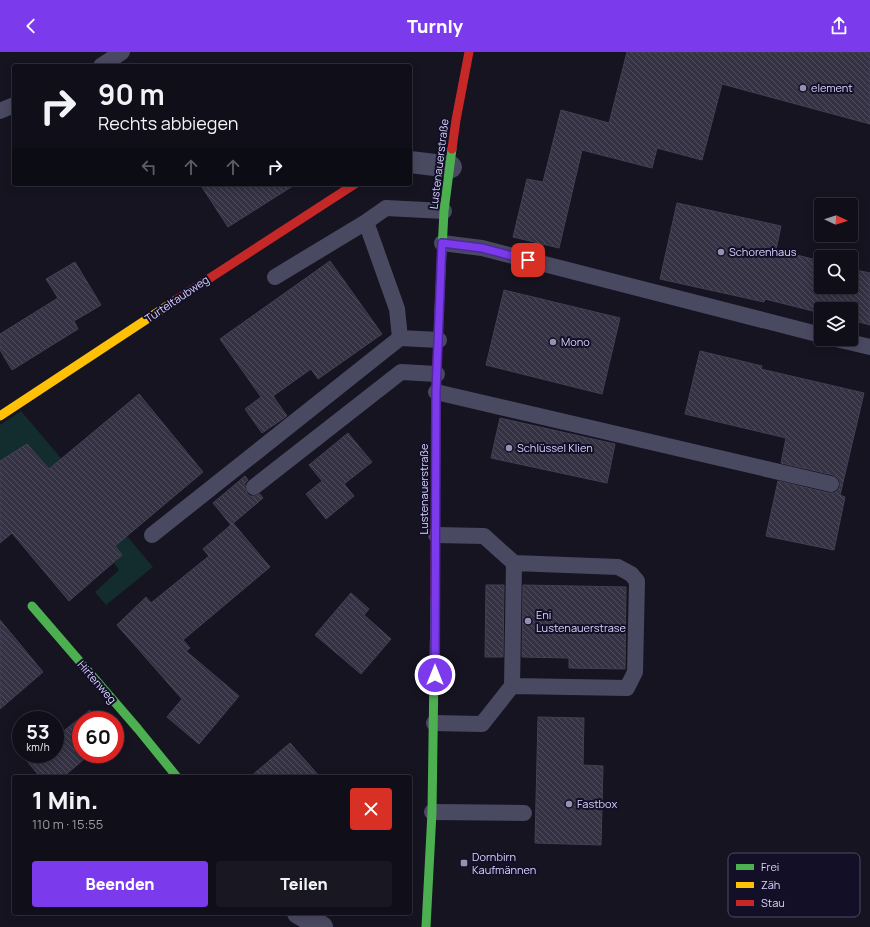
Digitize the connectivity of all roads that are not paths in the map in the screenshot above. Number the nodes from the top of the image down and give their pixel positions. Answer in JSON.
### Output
{"nodes":[{"id":1,"x":122,"y":52,"type":"edge"},
{"id":2,"x":469,"y":52,"type":"edge"},
{"id":3,"x":104,"y":64,"type":"edge"},
{"id":4,"x":12,"y":106,"type":"edge"},
{"id":5,"x":0,"y":111,"type":"edge"},
{"id":6,"x":412,"y":162,"type":"edge"},
{"id":7,"x":451,"y":167,"type":"junction"},
{"id":8,"x":348,"y":186,"type":"edge"},
{"id":9,"x":338,"y":189,"type":"edge"},
{"id":10,"x":444,"y":211,"type":"junction"},
{"id":11,"x":366,"y":222,"type":"junction"},
{"id":12,"x":442,"y":243,"type":"junction"},
{"id":13,"x":275,"y":277,"type":"dead end"},
{"id":14,"x":814,"y":333,"type":"edge"},
{"id":15,"x":400,"y":338,"type":"junction"},
{"id":16,"x":438,"y":340,"type":"junction"},
{"id":17,"x":858,"y":344,"type":"edge"},
{"id":18,"x":870,"y":347,"type":"edge"},
{"id":19,"x":437,"y":374,"type":"junction"},
{"id":20,"x":436,"y":392,"type":"junction"},
{"id":21,"x":0,"y":416,"type":"edge"},
{"id":22,"x":830,"y":484,"type":"dead end"},
{"id":23,"x":254,"y":486,"type":"dead end"},
{"id":24,"x":152,"y":535,"type":"dead end"},
{"id":25,"x":436,"y":535,"type":"junction"},
{"id":26,"x":514,"y":563,"type":"junction"},
{"id":27,"x":32,"y":606,"type":"dead end"},
{"id":28,"x":512,"y":686,"type":"junction"},
{"id":29,"x":434,"y":723,"type":"junction"},
{"id":30,"x":175,"y":775,"type":"edge"},
{"id":31,"x":432,"y":812,"type":"junction"},
{"id":32,"x":524,"y":813,"type":"dead end"},
{"id":33,"x":301,"y":915,"type":"edge"},
{"id":34,"x":322,"y":927,"type":"edge"},
{"id":35,"x":426,"y":927,"type":"edge"}],
"edges":[{"from":1,"to":3,"type":"lane"},
{"from":2,"to":7,"type":"main road","name":"Lustenauerstraße"},
{"from":4,"to":5,"type":"lane"},
{"from":6,"to":7,"type":"street"},
{"from":7,"to":10,"type":"main road","name":"Lustenauerstraße"},
{"from":8,"to":9,"type":"main road","name":"Turteltaubweg"},
{"from":9,"to":21,"type":"main road","name":"Turteltaubweg"},
{"from":10,"to":11,"type":"lane"},
{"from":10,"to":12,"type":"main road","name":"Lustenauerstraße"},
{"from":11,"to":13,"type":"lane"},
{"from":11,"to":15,"type":"lane"},
{"from":12,"to":14,"type":"lane"},
{"from":12,"to":16,"type":"main road","name":"Lustenauerstraße"},
{"from":15,"to":16,"type":"lane"},
{"from":15,"to":24,"type":"lane"},
{"from":16,"to":19,"type":"main road","name":"Lustenauerstraße"},
{"from":17,"to":18,"type":"lane"},
{"from":19,"to":20,"type":"main road","name":"Lustenauerstraße"},
{"from":19,"to":23,"type":"lane"},
{"from":20,"to":22,"type":"lane"},
{"from":20,"to":25,"type":"main road","name":"Lustenauerstraße"},
{"from":25,"to":26,"type":"lane"},
{"from":25,"to":29,"type":"main road","name":"Lustenauerstraße"},
{"from":26,"to":28,"type":"lane"},
{"from":26,"to":28,"type":"lane"},
{"from":27,"to":30,"type":"main road","name":"Hirtenweg"},
{"from":28,"to":29,"type":"lane"},
{"from":29,"to":31,"type":"main road","name":"Lustenauerstraße"},
{"from":31,"to":32,"type":"lane"},
{"from":31,"to":35,"type":"main road","name":"Lustenauerstraße"},
{"from":33,"to":34,"type":"street"}]}
